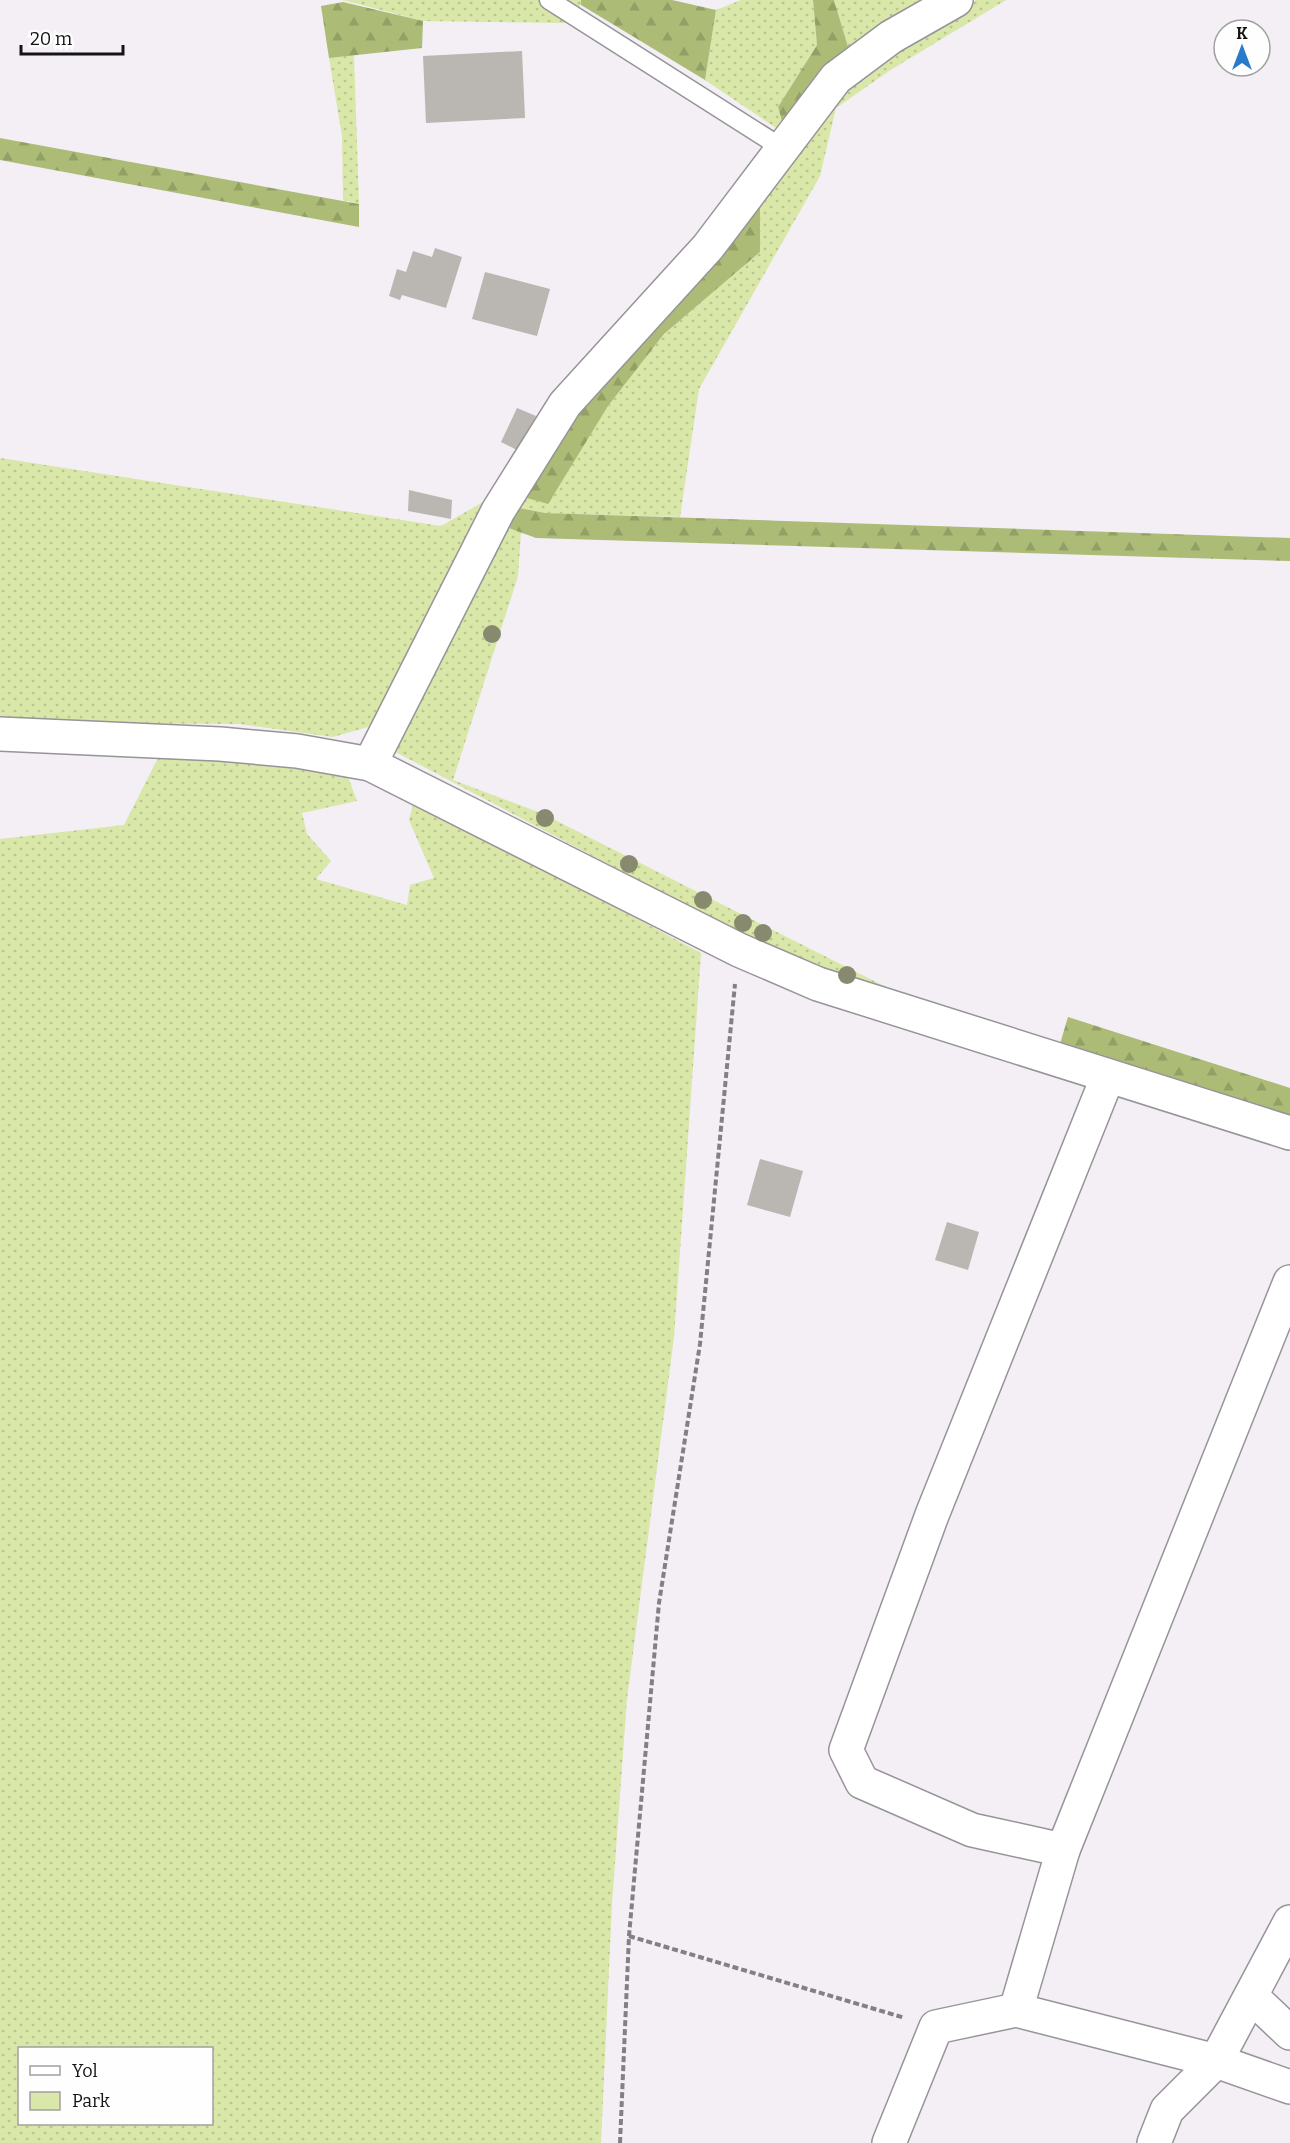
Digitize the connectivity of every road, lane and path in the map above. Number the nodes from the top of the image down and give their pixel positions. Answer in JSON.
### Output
{"nodes":[{"id":1,"x":549,"y":0,"type":"edge"},
{"id":2,"x":956,"y":0,"type":"edge"},
{"id":3,"x":782,"y":148,"type":"junction"},
{"id":4,"x":0,"y":734,"type":"edge"},
{"id":5,"x":370,"y":764,"type":"junction"},
{"id":6,"x":739,"y":950,"type":"junction"},
{"id":7,"x":1108,"y":1076,"type":"junction"},
{"id":8,"x":1290,"y":1133,"type":"edge"},
{"id":9,"x":1290,"y":1282,"type":"edge"},
{"id":10,"x":1063,"y":1850,"type":"junction"},
{"id":11,"x":1289,"y":1925,"type":"edge"},
{"id":12,"x":629,"y":1936,"type":"junction"},
{"id":13,"x":1251,"y":1996,"type":"junction"},
{"id":14,"x":1016,"y":2010,"type":"junction"},
{"id":15,"x":936,"y":2027,"type":"junction"},
{"id":16,"x":1290,"y":2034,"type":"edge"},
{"id":17,"x":1216,"y":2061,"type":"junction"},
{"id":18,"x":1290,"y":2087,"type":"edge"},
{"id":19,"x":620,"y":2143,"type":"edge"},
{"id":20,"x":889,"y":2143,"type":"edge"},
{"id":21,"x":1154,"y":2143,"type":"edge"}],
"edges":[{"from":1,"to":3,"type":"lane"},
{"from":2,"to":3,"type":"street"},
{"from":3,"to":5,"type":"street"},
{"from":4,"to":5,"type":"street"},
{"from":5,"to":6,"type":"street"},
{"from":6,"to":7,"type":"street"},
{"from":6,"to":12,"type":"path"},
{"from":7,"to":8,"type":"street"},
{"from":7,"to":10,"type":"street"},
{"from":9,"to":10,"type":"street"},
{"from":10,"to":14,"type":"street"},
{"from":11,"to":13,"type":"street"},
{"from":12,"to":15,"type":"path"},
{"from":12,"to":19,"type":"path"},
{"from":13,"to":16,"type":"street"},
{"from":13,"to":17,"type":"street"},
{"from":14,"to":15,"type":"street"},
{"from":14,"to":17,"type":"street"},
{"from":15,"to":20,"type":"street"},
{"from":17,"to":18,"type":"street"},
{"from":17,"to":21,"type":"street"}]}
